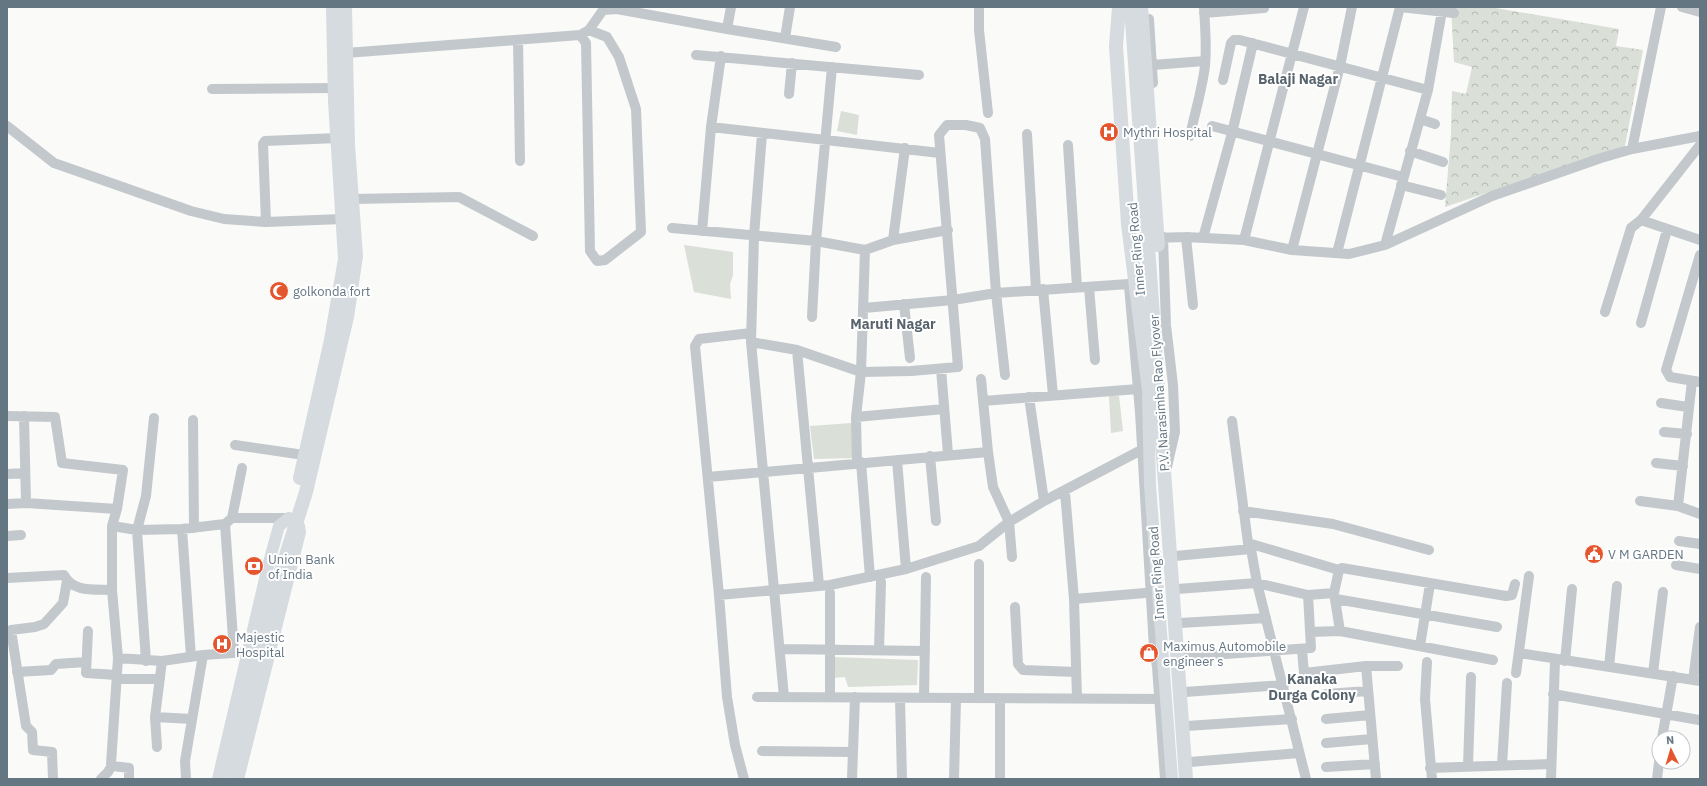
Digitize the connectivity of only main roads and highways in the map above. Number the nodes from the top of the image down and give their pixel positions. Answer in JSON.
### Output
{"nodes":[{"id":1,"x":333,"y":7,"type":"edge"},
{"id":2,"x":345,"y":7,"type":"edge"},
{"id":3,"x":1120,"y":7,"type":"edge"},
{"id":4,"x":1131,"y":7,"type":"edge"},
{"id":5,"x":1140,"y":7,"type":"edge"},
{"id":6,"x":1156,"y":406,"type":"junction"},
{"id":7,"x":294,"y":518,"type":"junction"},
{"id":8,"x":1176,"y":574,"type":"junction"},
{"id":9,"x":1157,"y":576,"type":"junction"},
{"id":10,"x":272,"y":586,"type":"junction"},
{"id":11,"x":218,"y":779,"type":"edge"},
{"id":12,"x":223,"y":779,"type":"edge"},
{"id":13,"x":231,"y":779,"type":"edge"},
{"id":14,"x":238,"y":779,"type":"edge"},
{"id":15,"x":1172,"y":779,"type":"edge"},
{"id":16,"x":1177,"y":779,"type":"edge"},
{"id":17,"x":1186,"y":779,"type":"edge"},
{"id":18,"x":1191,"y":779,"type":"edge"}],
"edges":[{"from":1,"to":7,"type":"highway"},
{"from":2,"to":7,"type":"highway"},
{"from":3,"to":6,"type":"highway","name":"P.V. Narasimha Rao Flyover"},
{"from":3,"to":6,"type":"highway"},
{"from":3,"to":9,"type":"main road","name":"Inner Ring Road"},
{"from":4,"to":6,"type":"highway","name":"P.V. Narasimha Rao Flyover"},
{"from":5,"to":6,"type":"highway"},
{"from":5,"to":8,"type":"main road","name":"Inner Ring Road"},
{"from":6,"to":16,"type":"highway","name":"P.V. Narasimha Rao Flyover"},
{"from":6,"to":17,"type":"highway","name":"P.V. Narasimha Rao Flyover"},
{"from":7,"to":10,"type":"highway"},
{"from":7,"to":11,"type":"main road"},
{"from":7,"to":14,"type":"main road"},
{"from":8,"to":9,"type":"main road"},
{"from":8,"to":18,"type":"main road","name":"Inner Ring Road"},
{"from":9,"to":15,"type":"main road","name":"Inner Ring Road"},
{"from":10,"to":12,"type":"highway"},
{"from":10,"to":13,"type":"highway"}]}
